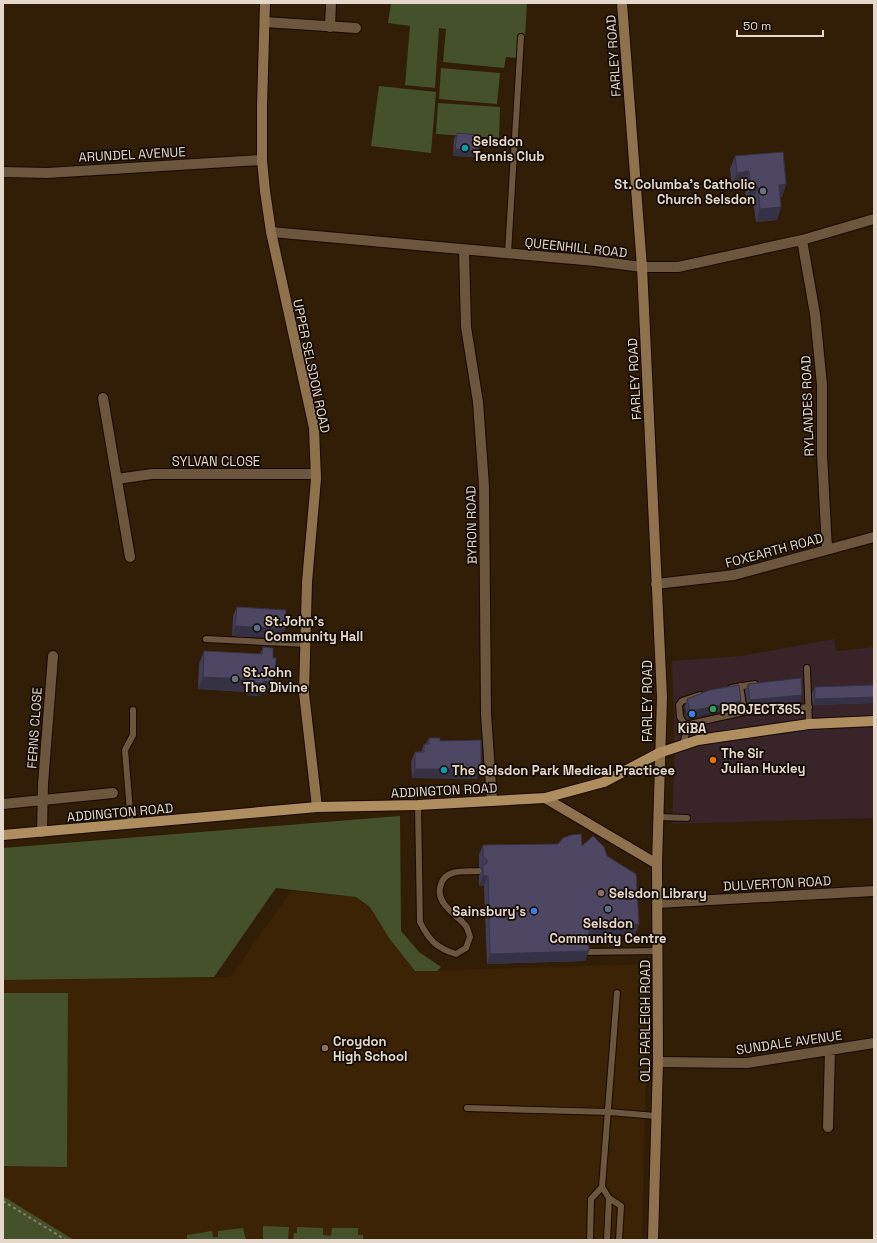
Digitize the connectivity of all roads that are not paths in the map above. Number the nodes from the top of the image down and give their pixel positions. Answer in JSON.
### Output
{"nodes":[{"id":1,"x":265,"y":3,"type":"edge"},
{"id":2,"x":331,"y":3,"type":"edge"},
{"id":3,"x":622,"y":3,"type":"edge"},
{"id":4,"x":266,"y":22,"type":"junction"},
{"id":5,"x":330,"y":27,"type":"junction"},
{"id":6,"x":356,"y":28,"type":"dead end"},
{"id":7,"x":521,"y":37,"type":"dead end"},
{"id":8,"x":262,"y":160,"type":"junction"},
{"id":9,"x":3,"y":172,"type":"edge"},
{"id":10,"x":874,"y":219,"type":"edge"},
{"id":11,"x":271,"y":232,"type":"junction"},
{"id":12,"x":802,"y":240,"type":"junction"},
{"id":13,"x":464,"y":250,"type":"junction"},
{"id":14,"x":508,"y":253,"type":"junction"},
{"id":15,"x":642,"y":267,"type":"junction"},
{"id":16,"x":103,"y":398,"type":"dead end"},
{"id":17,"x":316,"y":474,"type":"junction"},
{"id":18,"x":117,"y":479,"type":"junction"},
{"id":19,"x":874,"y":537,"type":"edge"},
{"id":20,"x":827,"y":549,"type":"junction"},
{"id":21,"x":130,"y":557,"type":"dead end"},
{"id":22,"x":656,"y":584,"type":"junction"},
{"id":23,"x":206,"y":639,"type":"dead end"},
{"id":24,"x":305,"y":644,"type":"junction"},
{"id":25,"x":53,"y":656,"type":"dead end"},
{"id":26,"x":807,"y":668,"type":"dead end"},
{"id":27,"x":764,"y":684,"type":"edge"},
{"id":28,"x":740,"y":686,"type":"junction"},
{"id":29,"x":727,"y":688,"type":"edge"},
{"id":30,"x":708,"y":693,"type":"edge"},
{"id":31,"x":808,"y":706,"type":"junction"},
{"id":32,"x":133,"y":710,"type":"dead end"},
{"id":33,"x":744,"y":712,"type":"junction"},
{"id":34,"x":874,"y":721,"type":"edge"},
{"id":35,"x":809,"y":724,"type":"junction"},
{"id":36,"x":688,"y":726,"type":"junction"},
{"id":37,"x":683,"y":744,"type":"junction"},
{"id":38,"x":659,"y":753,"type":"junction"},
{"id":39,"x":113,"y":793,"type":"dead end"},
{"id":40,"x":545,"y":798,"type":"junction"},
{"id":41,"x":492,"y":800,"type":"junction"},
{"id":42,"x":43,"y":801,"type":"junction"},
{"id":43,"x":3,"y":804,"type":"edge"},
{"id":44,"x":418,"y":805,"type":"junction"},
{"id":45,"x":317,"y":807,"type":"junction"},
{"id":46,"x":658,"y":818,"type":"junction"},
{"id":47,"x":687,"y":818,"type":"dead end"},
{"id":48,"x":130,"y":824,"type":"junction"},
{"id":49,"x":42,"y":832,"type":"junction"},
{"id":50,"x":3,"y":835,"type":"edge"},
{"id":51,"x":657,"y":864,"type":"junction"},
{"id":52,"x":479,"y":872,"type":"dead end"},
{"id":53,"x":874,"y":891,"type":"edge"},
{"id":54,"x":658,"y":903,"type":"junction"},
{"id":55,"x":658,"y":951,"type":"junction"},
{"id":56,"x":585,"y":952,"type":"edge"},
{"id":57,"x":617,"y":993,"type":"dead end"},
{"id":58,"x":874,"y":1043,"type":"edge"},
{"id":59,"x":830,"y":1050,"type":"junction"},
{"id":60,"x":658,"y":1062,"type":"junction"},
{"id":61,"x":467,"y":1108,"type":"dead end"},
{"id":62,"x":609,"y":1112,"type":"junction"},
{"id":63,"x":656,"y":1116,"type":"junction"},
{"id":64,"x":828,"y":1127,"type":"dead end"},
{"id":65,"x":602,"y":1187,"type":"junction"},
{"id":66,"x":609,"y":1198,"type":"junction"},
{"id":67,"x":590,"y":1240,"type":"edge"},
{"id":68,"x":607,"y":1240,"type":"edge"},
{"id":69,"x":619,"y":1240,"type":"edge"},
{"id":70,"x":653,"y":1240,"type":"edge"}],
"edges":[{"from":1,"to":4,"type":"street","name":"UPPER SELSDON ROAD"},
{"from":2,"to":5,"type":"street"},
{"from":3,"to":15,"type":"street","name":"FARLEY ROAD"},
{"from":4,"to":5,"type":"street"},
{"from":4,"to":8,"type":"street","name":"UPPER SELSDON ROAD"},
{"from":5,"to":6,"type":"street"},
{"from":7,"to":14,"type":"lane"},
{"from":8,"to":9,"type":"street","name":"ARUNDEL AVENUE"},
{"from":8,"to":11,"type":"street","name":"UPPER SELSDON ROAD"},
{"from":10,"to":12,"type":"street","name":"QUEENHILL ROAD"},
{"from":11,"to":13,"type":"street","name":"QUEENHILL ROAD"},
{"from":11,"to":17,"type":"street","name":"UPPER SELSDON ROAD"},
{"from":12,"to":15,"type":"street","name":"QUEENHILL ROAD"},
{"from":12,"to":20,"type":"street","name":"RYLANDES ROAD"},
{"from":13,"to":14,"type":"street","name":"QUEENHILL ROAD"},
{"from":13,"to":41,"type":"street","name":"BYRON ROAD"},
{"from":14,"to":15,"type":"street","name":"QUEENHILL ROAD"},
{"from":15,"to":22,"type":"street","name":"FARLEY ROAD"},
{"from":16,"to":18,"type":"street"},
{"from":17,"to":18,"type":"street","name":"SYLVAN CLOSE"},
{"from":17,"to":24,"type":"street","name":"UPPER SELSDON ROAD"},
{"from":18,"to":21,"type":"street"},
{"from":19,"to":20,"type":"street","name":"FOXEARTH ROAD"},
{"from":20,"to":22,"type":"street","name":"FOXEARTH ROAD"},
{"from":22,"to":38,"type":"street","name":"FARLEY ROAD"},
{"from":23,"to":24,"type":"lane"},
{"from":24,"to":45,"type":"street","name":"UPPER SELSDON ROAD"},
{"from":25,"to":42,"type":"street","name":"FERNS CLOSE"},
{"from":26,"to":31,"type":"lane"},
{"from":27,"to":28,"type":"lane"},
{"from":28,"to":29,"type":"lane"},
{"from":28,"to":33,"type":"lane"},
{"from":30,"to":36,"type":"lane"},
{"from":31,"to":33,"type":"lane"},
{"from":31,"to":35,"type":"lane"},
{"from":32,"to":48,"type":"lane"},
{"from":33,"to":36,"type":"lane"},
{"from":34,"to":35,"type":"main road","name":"ADDINGTON ROAD"},
{"from":35,"to":37,"type":"main road","name":"ADDINGTON ROAD"},
{"from":36,"to":37,"type":"lane"},
{"from":37,"to":38,"type":"main road","name":"ADDINGTON ROAD"},
{"from":38,"to":40,"type":"main road","name":"ADDINGTON ROAD"},
{"from":38,"to":46,"type":"street","name":"OLD FARLEIGH ROAD"},
{"from":39,"to":42,"type":"street"},
{"from":40,"to":41,"type":"main road","name":"ADDINGTON ROAD"},
{"from":40,"to":51,"type":"street"},
{"from":41,"to":44,"type":"main road","name":"ADDINGTON ROAD"},
{"from":42,"to":43,"type":"street"},
{"from":42,"to":49,"type":"street","name":"FERNS CLOSE"},
{"from":44,"to":45,"type":"main road","name":"ADDINGTON ROAD"},
{"from":44,"to":52,"type":"lane"},
{"from":45,"to":48,"type":"main road","name":"ADDINGTON ROAD"},
{"from":46,"to":47,"type":"lane"},
{"from":46,"to":51,"type":"street","name":"OLD FARLEIGH ROAD"},
{"from":48,"to":49,"type":"main road","name":"ADDINGTON ROAD"},
{"from":49,"to":50,"type":"main road","name":"ADDINGTON ROAD"},
{"from":51,"to":54,"type":"street","name":"OLD FARLEIGH ROAD"},
{"from":53,"to":54,"type":"street","name":"DULVERTON ROAD"},
{"from":54,"to":55,"type":"street","name":"OLD FARLEIGH ROAD"},
{"from":55,"to":56,"type":"lane"},
{"from":55,"to":60,"type":"street","name":"OLD FARLEIGH ROAD"},
{"from":57,"to":62,"type":"lane"},
{"from":58,"to":59,"type":"street","name":"SUNDALE AVENUE"},
{"from":59,"to":60,"type":"street","name":"SUNDALE AVENUE"},
{"from":59,"to":64,"type":"street"},
{"from":60,"to":63,"type":"street","name":"OLD FARLEIGH ROAD"},
{"from":61,"to":62,"type":"lane"},
{"from":62,"to":63,"type":"lane"},
{"from":62,"to":65,"type":"lane"},
{"from":63,"to":70,"type":"street","name":"OLD FARLEIGH ROAD"},
{"from":65,"to":66,"type":"lane"},
{"from":65,"to":67,"type":"lane"},
{"from":66,"to":68,"type":"lane"},
{"from":66,"to":69,"type":"lane"}]}
